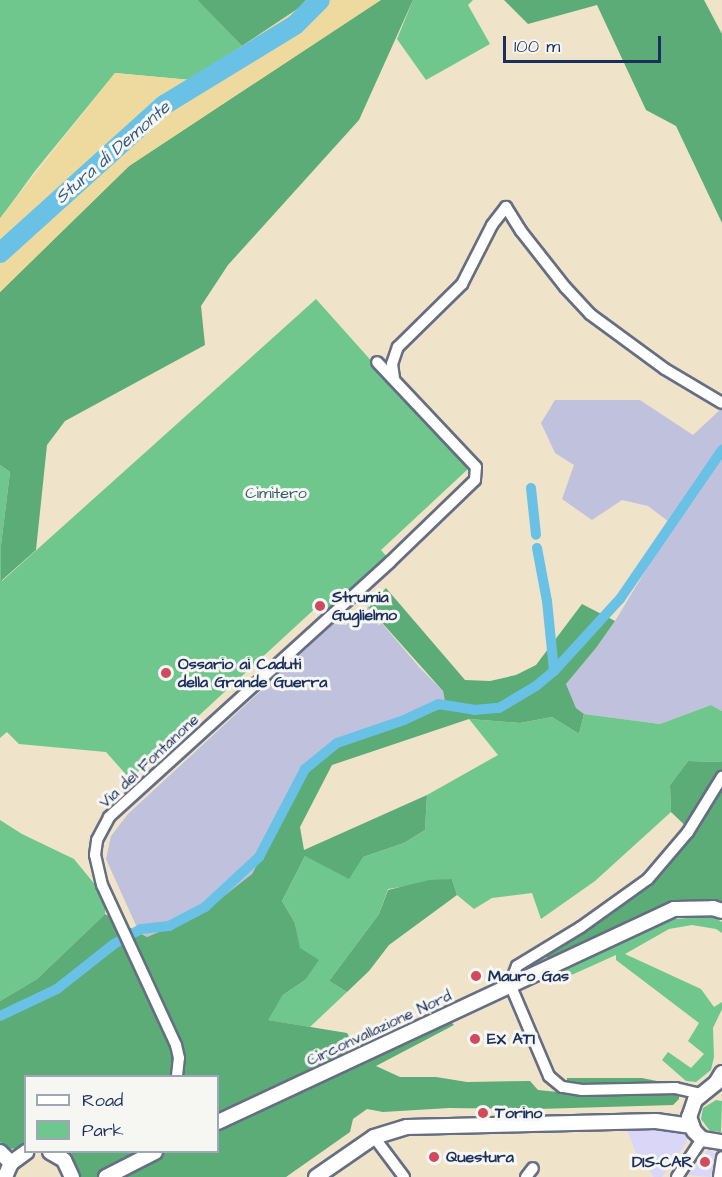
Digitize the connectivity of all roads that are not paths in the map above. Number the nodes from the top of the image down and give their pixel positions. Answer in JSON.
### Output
{"nodes":[{"id":1,"x":377,"y":362,"type":"dead end"},
{"id":2,"x":394,"y":379,"type":"junction"},
{"id":3,"x":722,"y":403,"type":"edge"},
{"id":4,"x":722,"y":777,"type":"edge"},
{"id":5,"x":722,"y":911,"type":"edge"},
{"id":6,"x":510,"y":984,"type":"junction"},
{"id":7,"x":722,"y":1073,"type":"edge"},
{"id":8,"x":177,"y":1075,"type":"edge"},
{"id":9,"x":722,"y":1090,"type":"edge"},
{"id":10,"x":701,"y":1094,"type":"junction"},
{"id":11,"x":690,"y":1108,"type":"junction"},
{"id":12,"x":656,"y":1121,"type":"junction"},
{"id":13,"x":219,"y":1122,"type":"edge"},
{"id":14,"x":692,"y":1126,"type":"junction"},
{"id":15,"x":374,"y":1137,"type":"junction"},
{"id":16,"x":702,"y":1139,"type":"junction"},
{"id":17,"x":722,"y":1143,"type":"edge"},
{"id":18,"x":0,"y":1152,"type":"edge"},
{"id":19,"x":25,"y":1153,"type":"edge"},
{"id":20,"x":56,"y":1153,"type":"edge"},
{"id":21,"x":153,"y":1153,"type":"edge"},
{"id":22,"x":722,"y":1157,"type":"edge"},
{"id":23,"x":10,"y":1163,"type":"junction"},
{"id":24,"x":72,"y":1174,"type":"edge"},
{"id":25,"x":5,"y":1177,"type":"edge"},
{"id":26,"x":106,"y":1177,"type":"edge"},
{"id":27,"x":316,"y":1177,"type":"edge"},
{"id":28,"x":404,"y":1177,"type":"edge"},
{"id":29,"x":677,"y":1177,"type":"edge"},
{"id":30,"x":719,"y":1177,"type":"edge"}],
"edges":[{"from":1,"to":2,"type":"street","name":"Via del Fontanone"},
{"from":2,"to":3,"type":"street"},
{"from":2,"to":8,"type":"street","name":"Via del Fontanone"},
{"from":4,"to":6,"type":"street"},
{"from":5,"to":6,"type":"main road","name":"Circonvallazione Nord"},
{"from":6,"to":10,"type":"street"},
{"from":6,"to":13,"type":"main road","name":"Circonvallazione Nord"},
{"from":7,"to":10,"type":"main road"},
{"from":9,"to":10,"type":"main road"},
{"from":10,"to":11,"type":"main road"},
{"from":11,"to":12,"type":"main road"},
{"from":11,"to":14,"type":"main road"},
{"from":12,"to":14,"type":"main road"},
{"from":12,"to":15,"type":"main road"},
{"from":14,"to":16,"type":"main road"},
{"from":15,"to":27,"type":"main road"},
{"from":15,"to":28,"type":"street"},
{"from":16,"to":17,"type":"main road"},
{"from":16,"to":29,"type":"street"},
{"from":18,"to":23,"type":"main road"},
{"from":19,"to":23,"type":"main road"},
{"from":20,"to":24,"type":"main road"},
{"from":21,"to":26,"type":"main road"},
{"from":22,"to":30,"type":"street"},
{"from":23,"to":25,"type":"main road"}]}
